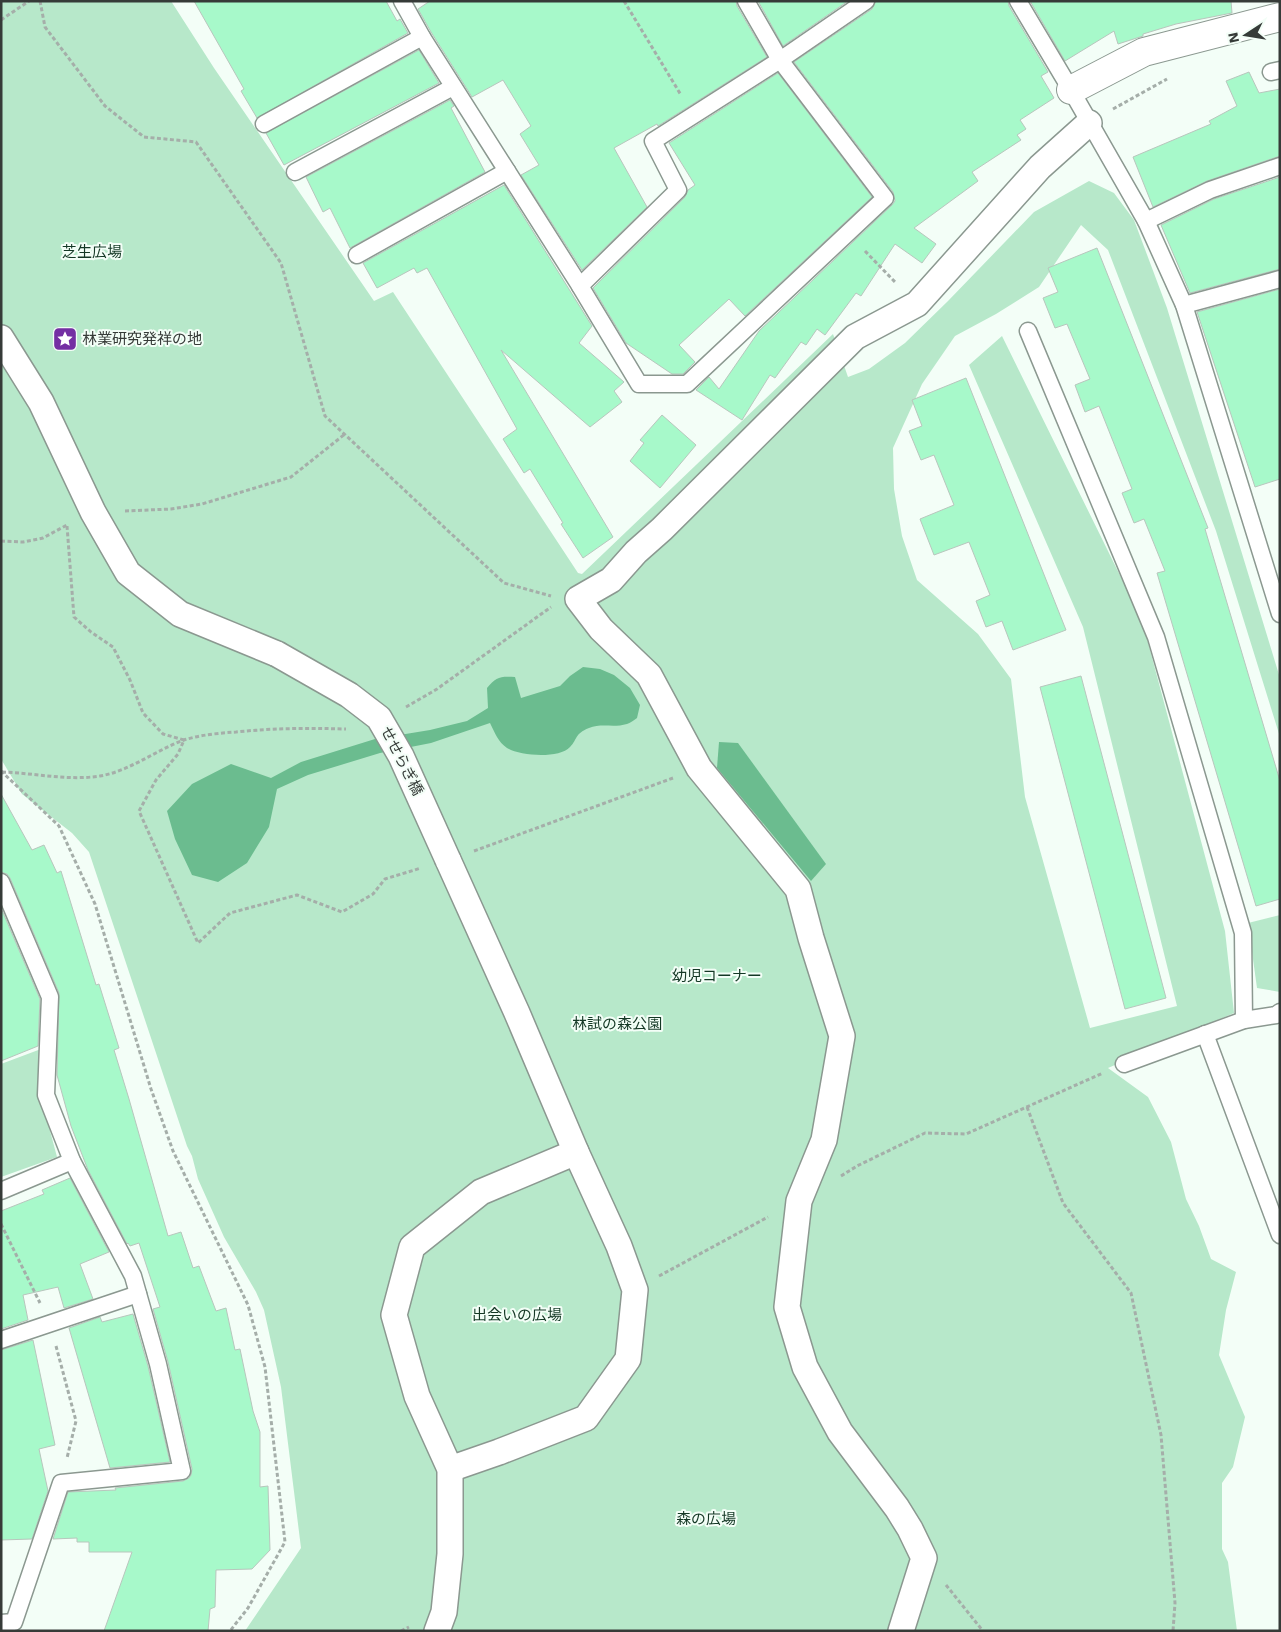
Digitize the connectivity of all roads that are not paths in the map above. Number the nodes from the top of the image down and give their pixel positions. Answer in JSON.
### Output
{"nodes":[{"id":1,"x":402,"y":1,"type":"edge"},
{"id":2,"x":746,"y":1,"type":"edge"},
{"id":3,"x":866,"y":1,"type":"edge"},
{"id":4,"x":1018,"y":1,"type":"edge"},
{"id":5,"x":1280,"y":17,"type":"edge"},
{"id":6,"x":422,"y":37,"type":"junction"},
{"id":7,"x":780,"y":60,"type":"junction"},
{"id":8,"x":453,"y":87,"type":"junction"},
{"id":9,"x":1071,"y":90,"type":"junction"},
{"id":10,"x":1089,"y":123,"type":"junction"},
{"id":11,"x":264,"y":124,"type":"dead end"},
{"id":12,"x":1280,"y":166,"type":"edge"},
{"id":13,"x":507,"y":171,"type":"junction"},
{"id":14,"x":296,"y":172,"type":"dead end"},
{"id":15,"x":1146,"y":221,"type":"junction"},
{"id":16,"x":357,"y":255,"type":"dead end"},
{"id":17,"x":1280,"y":279,"type":"edge"},
{"id":18,"x":580,"y":286,"type":"junction"},
{"id":19,"x":1184,"y":305,"type":"junction"},
{"id":20,"x":1028,"y":331,"type":"dead end"},
{"id":21,"x":1,"y":338,"type":"edge"},
{"id":22,"x":1279,"y":612,"type":"edge"},
{"id":23,"x":1,"y":882,"type":"edge"},
{"id":24,"x":1280,"y":1012,"type":"edge"},
{"id":25,"x":1244,"y":1020,"type":"junction"},
{"id":26,"x":1205,"y":1034,"type":"junction"},
{"id":27,"x":1124,"y":1064,"type":"road end"},
{"id":28,"x":576,"y":1152,"type":"junction"},
{"id":29,"x":72,"y":1160,"type":"junction"},
{"id":30,"x":1,"y":1191,"type":"edge"},
{"id":31,"x":1280,"y":1235,"type":"edge"},
{"id":32,"x":138,"y":1294,"type":"junction"},
{"id":33,"x":1,"y":1340,"type":"edge"},
{"id":34,"x":450,"y":1469,"type":"junction"},
{"id":35,"x":1,"y":1623,"type":"edge"},
{"id":36,"x":438,"y":1631,"type":"edge"},
{"id":37,"x":901,"y":1631,"type":"edge"}],
"edges":[{"from":1,"to":6,"type":"lane"},
{"from":2,"to":7,"type":"lane"},
{"from":3,"to":7,"type":"lane"},
{"from":4,"to":9,"type":"lane"},
{"from":5,"to":9,"type":"street"},
{"from":6,"to":8,"type":"lane"},
{"from":6,"to":11,"type":"lane"},
{"from":7,"to":18,"type":"lane"},
{"from":7,"to":18,"type":"lane"},
{"from":8,"to":13,"type":"lane"},
{"from":8,"to":14,"type":"lane"},
{"from":9,"to":10,"type":"lane"},
{"from":10,"to":15,"type":"lane"},
{"from":10,"to":37,"type":"street"},
{"from":12,"to":15,"type":"lane"},
{"from":13,"to":16,"type":"lane"},
{"from":13,"to":18,"type":"lane"},
{"from":15,"to":19,"type":"lane"},
{"from":17,"to":19,"type":"lane"},
{"from":19,"to":22,"type":"lane"},
{"from":20,"to":25,"type":"lane"},
{"from":21,"to":28,"type":"street","name":"せせらぎ橋","bridge":true},
{"from":23,"to":29,"type":"lane"},
{"from":24,"to":25,"type":"lane"},
{"from":25,"to":26,"type":"lane"},
{"from":26,"to":27,"type":"lane"},
{"from":26,"to":31,"type":"lane"},
{"from":28,"to":34,"type":"street"},
{"from":28,"to":34,"type":"street","name":"せせらぎ橋"},
{"from":29,"to":30,"type":"lane"},
{"from":29,"to":32,"type":"lane"},
{"from":32,"to":33,"type":"lane"},
{"from":32,"to":35,"type":"lane"},
{"from":34,"to":36,"type":"street"}]}
